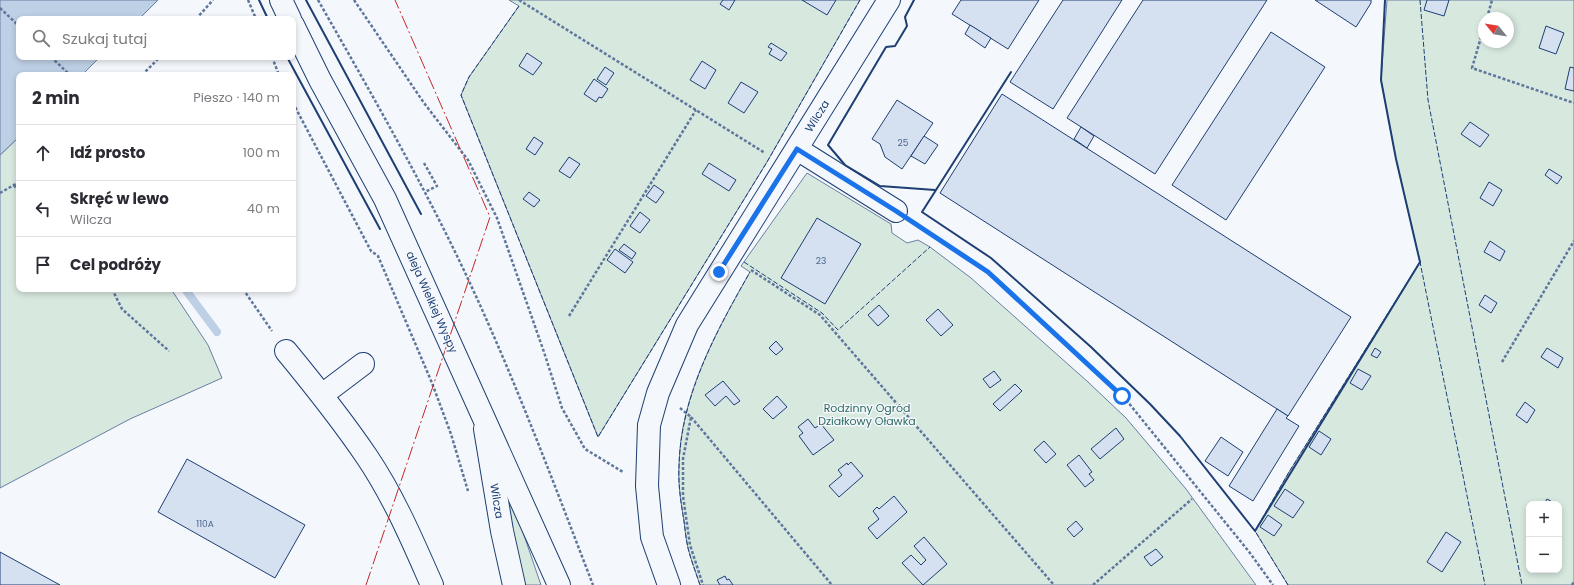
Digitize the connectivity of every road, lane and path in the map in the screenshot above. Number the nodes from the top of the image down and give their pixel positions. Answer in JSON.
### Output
{"nodes":[{"id":1,"x":213,"y":0,"type":"edge"},
{"id":2,"x":248,"y":0,"type":"edge"},
{"id":3,"x":281,"y":0,"type":"edge"},
{"id":4,"x":318,"y":0,"type":"edge"},
{"id":5,"x":354,"y":0,"type":"edge"},
{"id":6,"x":519,"y":0,"type":"edge"},
{"id":7,"x":889,"y":0,"type":"edge"},
{"id":8,"x":1492,"y":0,"type":"edge"},
{"id":9,"x":0,"y":8,"type":"edge"},
{"id":10,"x":1489,"y":12,"type":"edge"},
{"id":11,"x":199,"y":16,"type":"edge"},
{"id":12,"x":255,"y":16,"type":"edge"},
{"id":13,"x":289,"y":16,"type":"edge"},
{"id":14,"x":16,"y":23,"type":"edge"},
{"id":15,"x":296,"y":31,"type":"edge"},
{"id":16,"x":1478,"y":48,"type":"edge"},
{"id":17,"x":54,"y":60,"type":"edge"},
{"id":18,"x":157,"y":60,"type":"edge"},
{"id":19,"x":273,"y":60,"type":"edge"},
{"id":20,"x":67,"y":72,"type":"edge"},
{"id":21,"x":145,"y":72,"type":"edge"},
{"id":22,"x":278,"y":72,"type":"edge"},
{"id":23,"x":1574,"y":103,"type":"edge"},
{"id":24,"x":296,"y":109,"type":"edge"},
{"id":25,"x":696,"y":110,"type":"junction"},
{"id":26,"x":797,"y":149,"type":"junction"},
{"id":27,"x":770,"y":156,"type":"dead end"},
{"id":28,"x":424,"y":163,"type":"dead end"},
{"id":29,"x":14,"y":184,"type":"joint"},
{"id":30,"x":16,"y":188,"type":"edge"},
{"id":31,"x":425,"y":192,"type":"junction"},
{"id":32,"x":0,"y":193,"type":"edge"},
{"id":33,"x":896,"y":211,"type":"joint"},
{"id":34,"x":1574,"y":241,"type":"edge"},
{"id":35,"x":749,"y":268,"type":"dead end"},
{"id":36,"x":114,"y":292,"type":"edge"},
{"id":37,"x":245,"y":292,"type":"edge"},
{"id":38,"x":570,"y":316,"type":"dead end"},
{"id":39,"x":169,"y":351,"type":"dead end"},
{"id":40,"x":286,"y":351,"type":"joint"},
{"id":41,"x":1502,"y":362,"type":"dead end"},
{"id":42,"x":363,"y":364,"type":"dead end"},
{"id":43,"x":322,"y":395,"type":"junction"},
{"id":44,"x":686,"y":413,"type":"dead end"},
{"id":45,"x":483,"y":416,"type":"junction"},
{"id":46,"x":691,"y":417,"type":"junction"},
{"id":47,"x":647,"y":486,"type":"junction"},
{"id":48,"x":469,"y":495,"type":"dead end"},
{"id":49,"x":1192,"y":498,"type":"dead end"},
{"id":50,"x":1574,"y":582,"type":"edge"},
{"id":51,"x":432,"y":585,"type":"edge"},
{"id":52,"x":514,"y":585,"type":"edge"},
{"id":53,"x":559,"y":585,"type":"edge"},
{"id":54,"x":593,"y":585,"type":"edge"},
{"id":55,"x":669,"y":585,"type":"edge"},
{"id":56,"x":703,"y":585,"type":"edge"},
{"id":57,"x":832,"y":585,"type":"edge"},
{"id":58,"x":1054,"y":585,"type":"edge"},
{"id":59,"x":1093,"y":585,"type":"edge"},
{"id":60,"x":1273,"y":585,"type":"edge"},
{"id":61,"x":1572,"y":585,"type":"edge"}],
"edges":[{"from":1,"to":11,"type":"path"},
{"from":2,"to":12,"type":"path"},
{"from":3,"to":13,"type":"street"},
{"from":4,"to":31,"type":"path"},
{"from":5,"to":47,"type":"path"},
{"from":6,"to":25,"type":"path"},
{"from":7,"to":26,"type":"street","name":"Wilcza"},
{"from":8,"to":10,"type":"path"},
{"from":9,"to":14,"type":"path"},
{"from":15,"to":45,"type":"street","name":"aleja Wielkiej Wyspy"},
{"from":16,"to":23,"type":"path"},
{"from":17,"to":20,"type":"path"},
{"from":18,"to":21,"type":"path"},
{"from":19,"to":22,"type":"path"},
{"from":24,"to":48,"type":"path"},
{"from":25,"to":27,"type":"path"},
{"from":25,"to":38,"type":"path"},
{"from":26,"to":33,"type":"street"},
{"from":26,"to":47,"type":"street","name":"Wilcza"},
{"from":28,"to":31,"type":"path"},
{"from":29,"to":30,"type":"path"},
{"from":29,"to":32,"type":"path"},
{"from":31,"to":54,"type":"path"},
{"from":33,"to":60,"type":"path"},
{"from":34,"to":41,"type":"path"},
{"from":35,"to":58,"type":"path"},
{"from":36,"to":39,"type":"path"},
{"from":37,"to":40,"type":"path"},
{"from":40,"to":43,"type":"street"},
{"from":42,"to":43,"type":"street"},
{"from":43,"to":51,"type":"street"},
{"from":44,"to":46,"type":"path"},
{"from":45,"to":52,"type":"street","name":"Wilcza"},
{"from":45,"to":53,"type":"street","name":"aleja Wielkiej Wyspy"},
{"from":46,"to":56,"type":"path"},
{"from":46,"to":57,"type":"path"},
{"from":47,"to":55,"type":"street","name":"Wilcza"},
{"from":49,"to":59,"type":"path"},
{"from":50,"to":61,"type":"path"}]}
